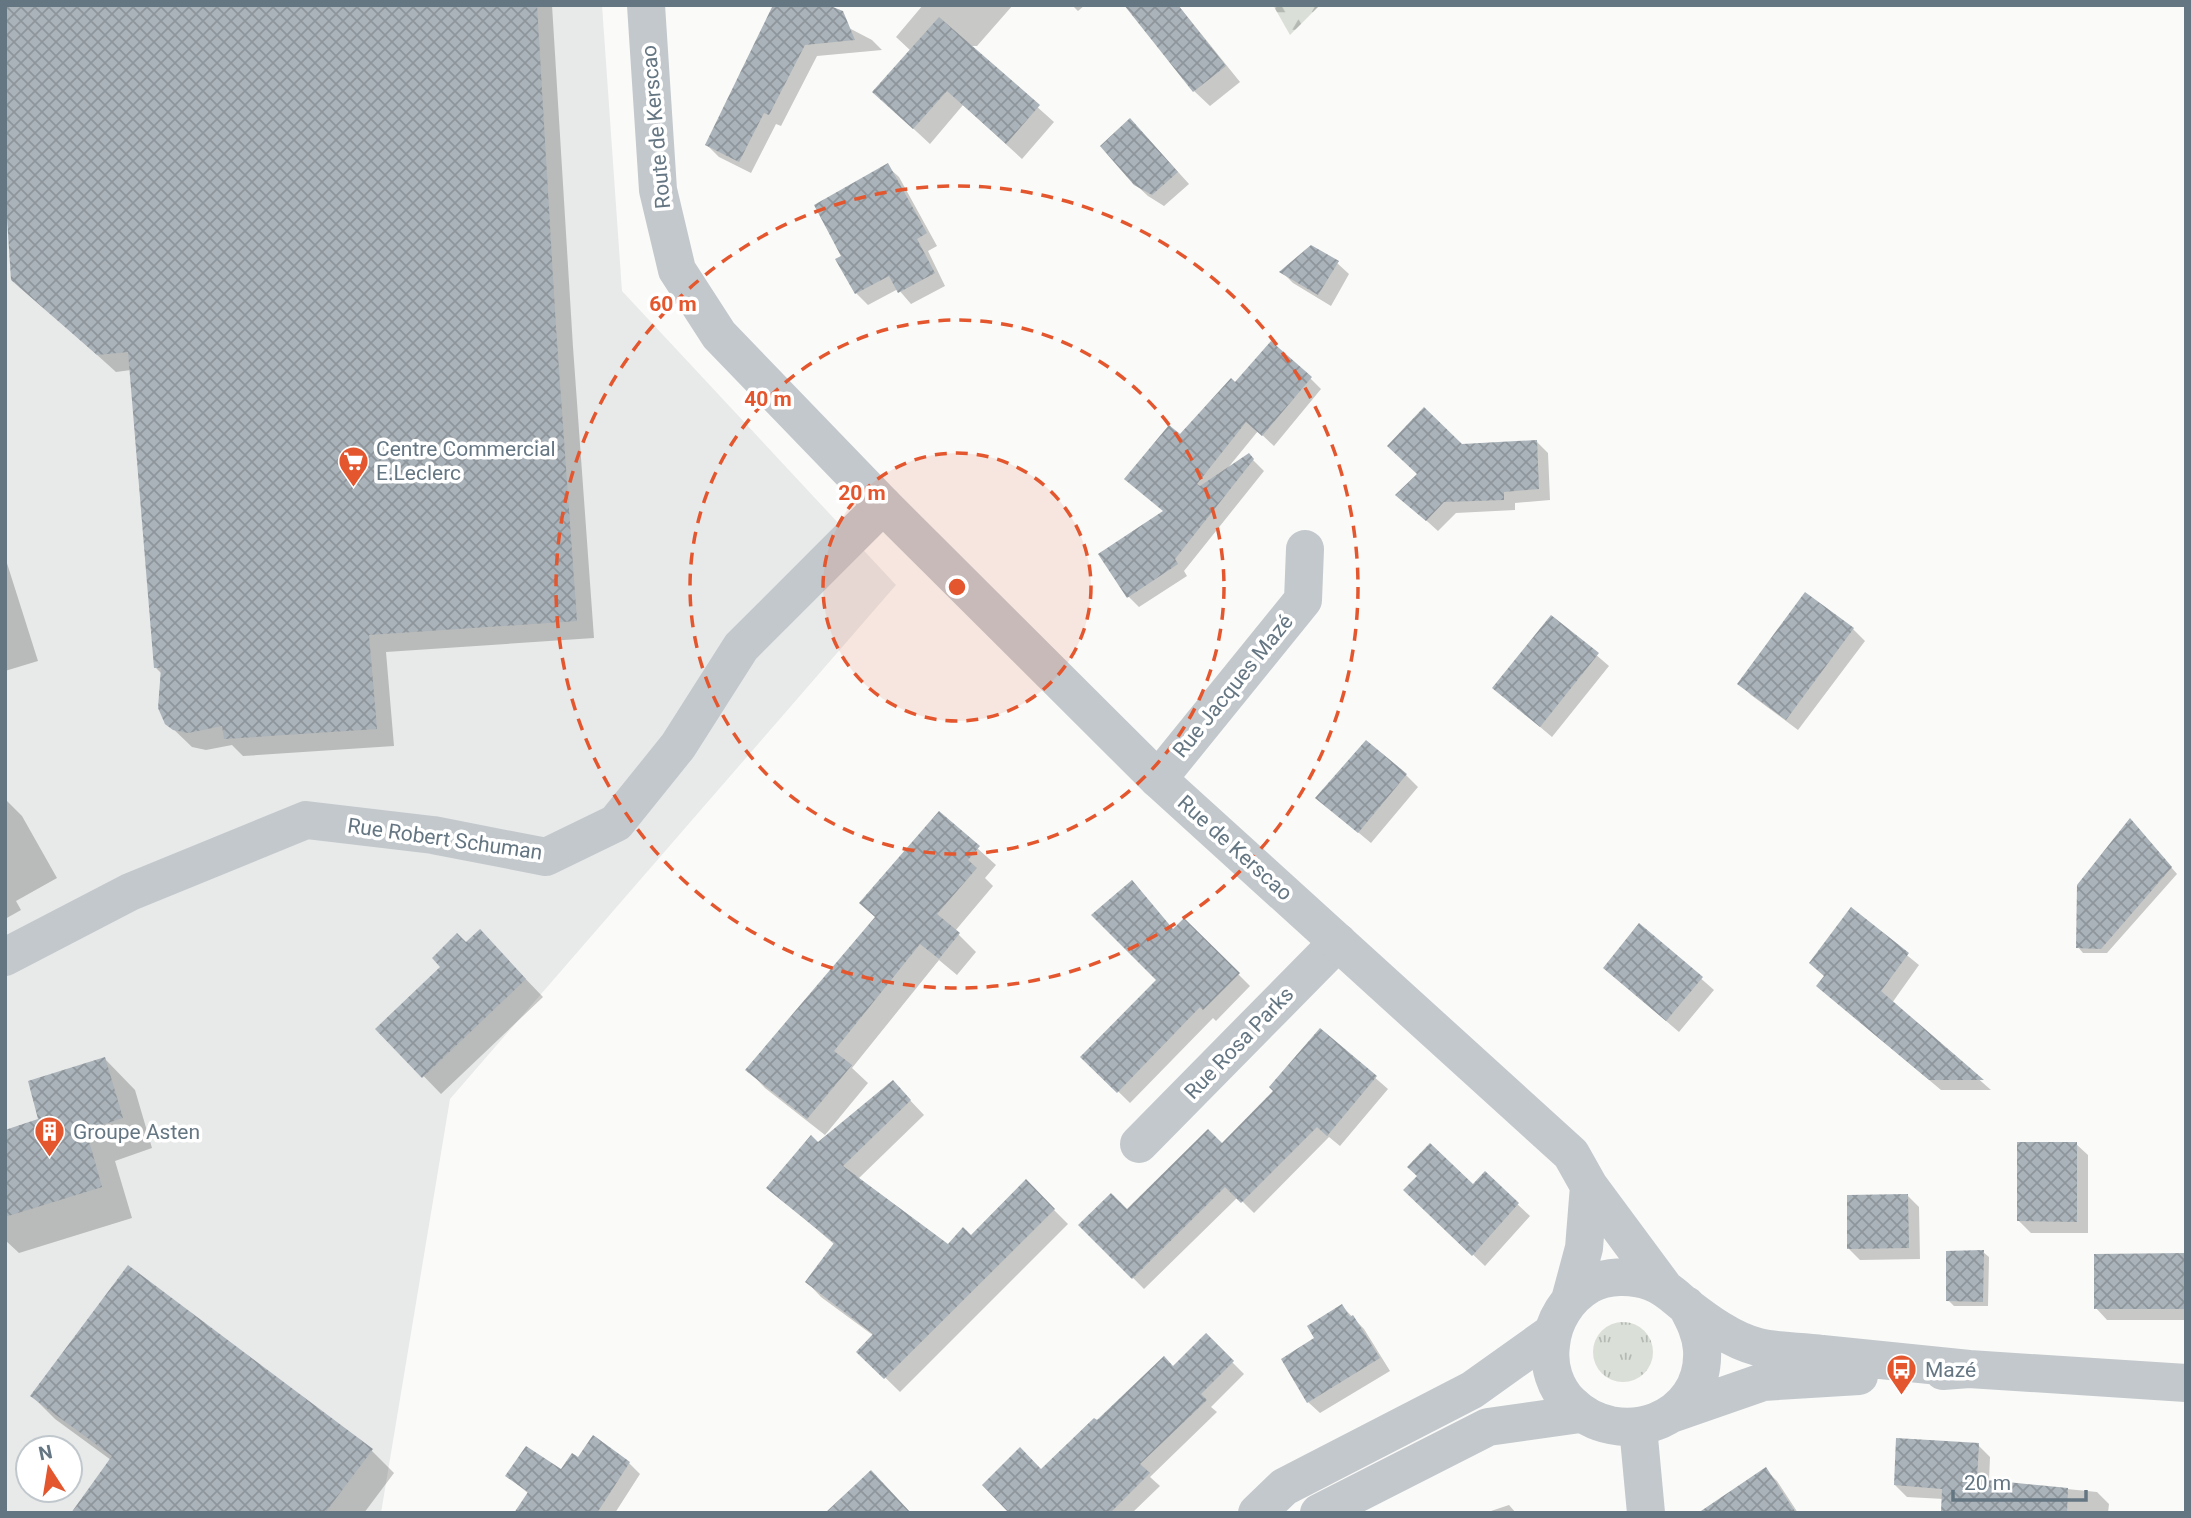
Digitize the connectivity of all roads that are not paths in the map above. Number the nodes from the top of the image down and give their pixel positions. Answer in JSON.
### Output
{"nodes":[{"id":1,"x":646,"y":5,"type":"edge"},
{"id":2,"x":883,"y":505,"type":"junction"},
{"id":3,"x":1305,"y":550,"type":"dead end"},
{"id":4,"x":1158,"y":779,"type":"junction"},
{"id":5,"x":1338,"y":942,"type":"junction"},
{"id":6,"x":5,"y":957,"type":"edge"},
{"id":7,"x":1139,"y":1144,"type":"dead end"},
{"id":8,"x":1589,"y":1186,"type":"junction"},
{"id":9,"x":1674,"y":1296,"type":"junction"},
{"id":10,"x":1570,"y":1300,"type":"junction"},
{"id":11,"x":1552,"y":1333,"type":"junction"},
{"id":12,"x":1969,"y":1369,"type":"junction"},
{"id":13,"x":2186,"y":1383,"type":"edge"},
{"id":14,"x":1580,"y":1414,"type":"junction"},
{"id":15,"x":1655,"y":1421,"type":"junction"},
{"id":16,"x":1257,"y":1513,"type":"edge"},
{"id":17,"x":1319,"y":1513,"type":"edge"},
{"id":18,"x":1646,"y":1513,"type":"edge"}],
"edges":[{"from":1,"to":2,"type":"street","name":"Route de Kerscao"},
{"from":2,"to":4,"type":"street","name":"Rue de Kerscao"},
{"from":2,"to":6,"type":"street","name":"Rue Robert Schuman"},
{"from":3,"to":4,"type":"street","name":"Rue Jacques Mazé"},
{"from":4,"to":5,"type":"street","name":"Rue de Kerscao"},
{"from":5,"to":7,"type":"street","name":"Rue Rosa Parks"},
{"from":5,"to":8,"type":"street","name":"Rue de Kerscao"},
{"from":8,"to":9,"type":"street","name":"Rue de Kerscao"},
{"from":8,"to":10,"type":"street"},
{"from":9,"to":10,"type":"street"},
{"from":9,"to":12,"type":"street"},
{"from":9,"to":15,"type":"street"},
{"from":10,"to":11,"type":"street"},
{"from":11,"to":14,"type":"street"},
{"from":11,"to":16,"type":"street"},
{"from":12,"to":13,"type":"street"},
{"from":12,"to":15,"type":"street"},
{"from":14,"to":15,"type":"street"},
{"from":14,"to":17,"type":"street"},
{"from":15,"to":18,"type":"street"}]}
